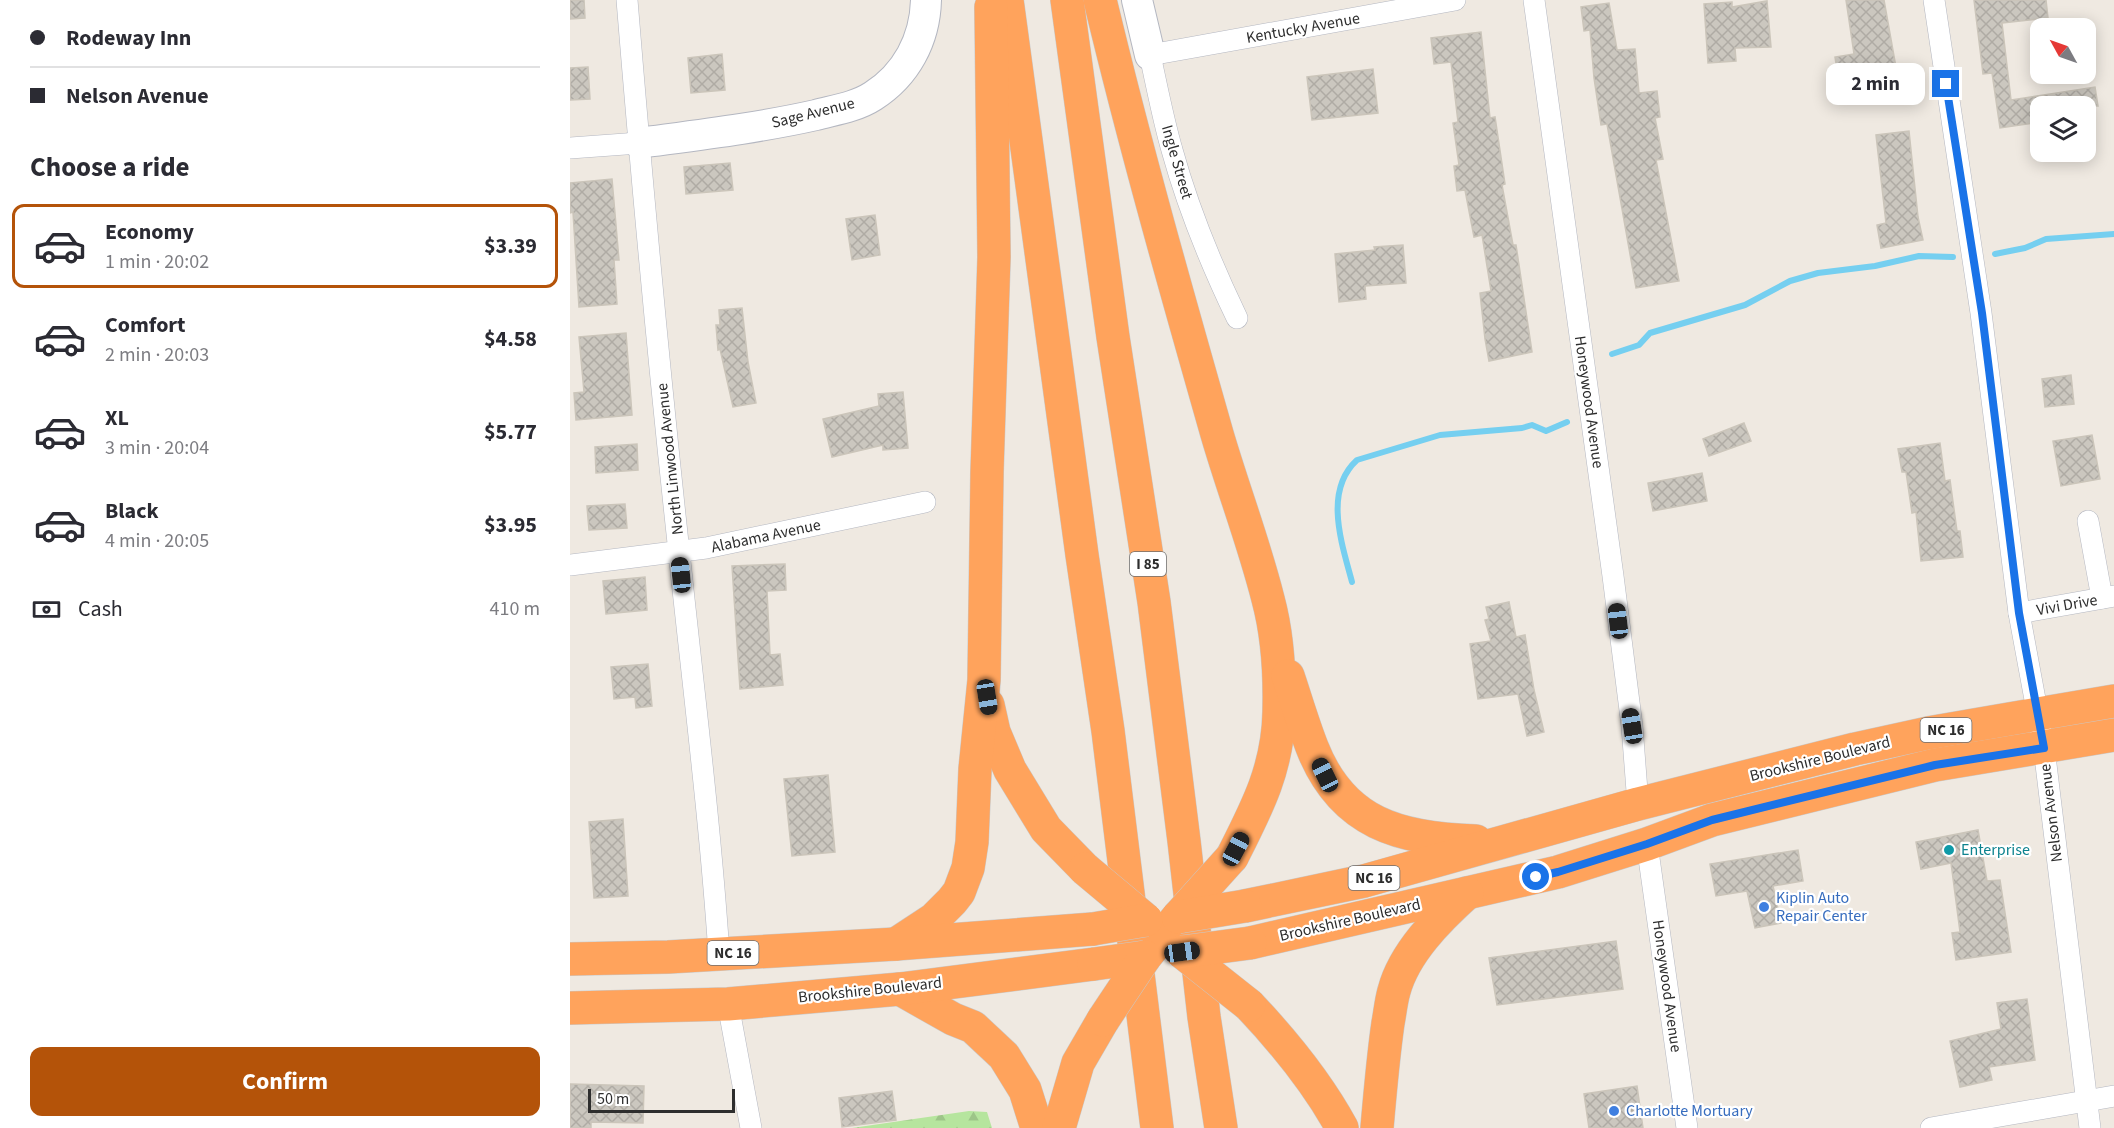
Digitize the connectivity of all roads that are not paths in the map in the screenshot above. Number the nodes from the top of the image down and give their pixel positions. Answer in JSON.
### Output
{"nodes":[{"id":1,"x":627,"y":0,"type":"edge"},
{"id":2,"x":926,"y":0,"type":"edge"},
{"id":3,"x":991,"y":0,"type":"edge"},
{"id":4,"x":1007,"y":0,"type":"edge"},
{"id":5,"x":1067,"y":0,"type":"edge"},
{"id":6,"x":1100,"y":0,"type":"edge"},
{"id":7,"x":1137,"y":0,"type":"edge"},
{"id":8,"x":1455,"y":0,"type":"edge"},
{"id":9,"x":1534,"y":0,"type":"edge"},
{"id":10,"x":1934,"y":0,"type":"edge"},
{"id":11,"x":1150,"y":55,"type":"junction"},
{"id":12,"x":639,"y":142,"type":"junction"},
{"id":13,"x":570,"y":148,"type":"edge"},
{"id":14,"x":1237,"y":318,"type":"dead end"},
{"id":15,"x":925,"y":502,"type":"dead end"},
{"id":16,"x":2088,"y":521,"type":"dead end"},
{"id":17,"x":679,"y":552,"type":"junction"},
{"id":18,"x":570,"y":565,"type":"edge"},
{"id":19,"x":2108,"y":597,"type":"edge"},
{"id":20,"x":2019,"y":613,"type":"junction"},
{"id":21,"x":1276,"y":641,"type":"junction"},
{"id":22,"x":984,"y":680,"type":"junction"},
{"id":23,"x":2114,"y":701,"type":"edge"},
{"id":24,"x":2038,"y":716,"type":"junction"},
{"id":25,"x":2114,"y":735,"type":"edge"},
{"id":26,"x":2044,"y":748,"type":"junction"},
{"id":27,"x":1638,"y":804,"type":"junction"},
{"id":28,"x":1501,"y":842,"type":"junction"},
{"id":29,"x":1647,"y":844,"type":"junction"},
{"id":30,"x":1467,"y":893,"type":"junction"},
{"id":31,"x":1163,"y":936,"type":"junction"},
{"id":32,"x":896,"y":944,"type":"junction"},
{"id":33,"x":719,"y":954,"type":"junction"},
{"id":34,"x":570,"y":959,"type":"edge"},
{"id":35,"x":900,"y":989,"type":"junction"},
{"id":36,"x":728,"y":1004,"type":"junction"},
{"id":37,"x":570,"y":1008,"type":"edge"},
{"id":38,"x":2114,"y":1096,"type":"edge"},
{"id":39,"x":2086,"y":1102,"type":"junction"},
{"id":40,"x":751,"y":1128,"type":"edge"},
{"id":41,"x":1037,"y":1128,"type":"edge"},
{"id":42,"x":1059,"y":1128,"type":"edge"},
{"id":43,"x":1157,"y":1128,"type":"edge"},
{"id":44,"x":1221,"y":1128,"type":"edge"},
{"id":45,"x":1342,"y":1128,"type":"edge"},
{"id":46,"x":1377,"y":1128,"type":"edge"},
{"id":47,"x":1687,"y":1128,"type":"edge"},
{"id":48,"x":1931,"y":1128,"type":"edge"},
{"id":49,"x":2090,"y":1128,"type":"edge"}],
"edges":[{"from":1,"to":12,"type":"street","name":"North Linwood Avenue"},
{"from":2,"to":12,"type":"street","name":"Sage Avenue"},
{"from":3,"to":22,"type":"highway"},
{"from":4,"to":43,"type":"highway"},
{"from":5,"to":44,"type":"highway","number":"I 85"},
{"from":6,"to":21,"type":"highway"},
{"from":7,"to":11,"type":"street","name":"Ingle Street"},
{"from":8,"to":11,"type":"street","name":"Kentucky Avenue"},
{"from":9,"to":27,"type":"street","name":"Honeywood Avenue"},
{"from":10,"to":20,"type":"street","name":"Nelson Avenue"},
{"from":11,"to":14,"type":"street","name":"Ingle Street"},
{"from":12,"to":13,"type":"street"},
{"from":12,"to":17,"type":"street","name":"North Linwood Avenue"},
{"from":15,"to":17,"type":"street","name":"Alabama Avenue"},
{"from":16,"to":19,"type":"street"},
{"from":17,"to":18,"type":"street","name":"Alabama Avenue"},
{"from":17,"to":33,"type":"street","name":"North Linwood Avenue"},
{"from":19,"to":20,"type":"street","name":"Vivi Drive"},
{"from":20,"to":24,"type":"street","name":"Nelson Avenue"},
{"from":21,"to":28,"type":"highway"},
{"from":21,"to":31,"type":"highway","bridge":true},
{"from":22,"to":31,"type":"highway","bridge":true},
{"from":22,"to":32,"type":"highway"},
{"from":23,"to":24,"type":"highway","name":"Brookshire Boulevard","number":"NC 16"},
{"from":24,"to":26,"type":"street","name":"Nelson Avenue"},
{"from":24,"to":27,"type":"highway","name":"Brookshire Boulevard","number":"NC 16"},
{"from":25,"to":26,"type":"highway","name":"Brookshire Boulevard","number":"NC 16"},
{"from":26,"to":29,"type":"highway","name":"Brookshire Boulevard","number":"NC 16"},
{"from":26,"to":39,"type":"street","name":"Nelson Avenue"},
{"from":27,"to":28,"type":"highway","name":"Brookshire Boulevard","number":"NC 16"},
{"from":28,"to":31,"type":"highway","name":"Brookshire Boulevard","number":"NC 16","bridge":true},
{"from":29,"to":30,"type":"highway","name":"Brookshire Boulevard","number":"NC 16"},
{"from":29,"to":47,"type":"street","name":"Honeywood Avenue"},
{"from":30,"to":31,"type":"highway","name":"Brookshire Boulevard","number":"NC 16","bridge":true},
{"from":30,"to":46,"type":"highway"},
{"from":31,"to":32,"type":"highway","name":"Brookshire Boulevard","number":"NC 16","bridge":true},
{"from":31,"to":35,"type":"highway","name":"Brookshire Boulevard","number":"NC 16","bridge":true},
{"from":31,"to":42,"type":"highway","bridge":true},
{"from":31,"to":45,"type":"highway","bridge":true},
{"from":32,"to":33,"type":"highway","name":"Brookshire Boulevard","number":"NC 16"},
{"from":33,"to":34,"type":"highway","name":"Brookshire Boulevard","number":"NC 16"},
{"from":35,"to":36,"type":"highway","name":"Brookshire Boulevard","number":"NC 16"},
{"from":35,"to":41,"type":"highway"},
{"from":36,"to":37,"type":"highway","name":"Brookshire Boulevard","number":"NC 16"},
{"from":36,"to":40,"type":"street"},
{"from":38,"to":39,"type":"street"},
{"from":39,"to":48,"type":"street"},
{"from":39,"to":49,"type":"street","name":"Nelson Avenue"}]}
